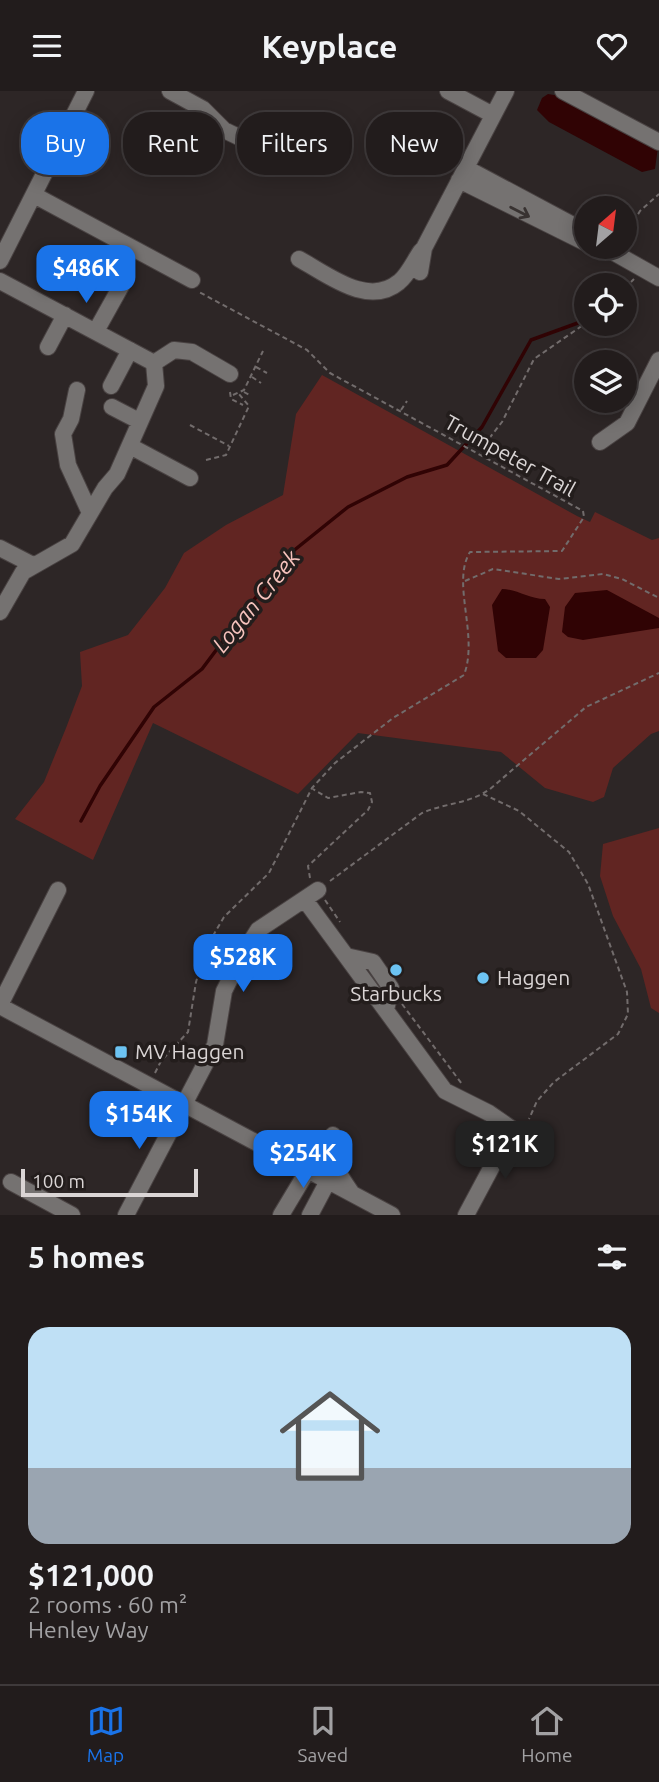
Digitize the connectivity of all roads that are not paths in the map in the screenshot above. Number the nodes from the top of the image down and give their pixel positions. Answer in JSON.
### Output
{"nodes":[{"id":1,"x":86,"y":91,"type":"edge"},
{"id":2,"x":170,"y":91,"type":"edge"},
{"id":3,"x":448,"y":91,"type":"edge"},
{"id":4,"x":506,"y":91,"type":"edge"},
{"id":5,"x":563,"y":91,"type":"edge"},
{"id":6,"x":493,"y":115,"type":"junction"},
{"id":7,"x":237,"y":136,"type":"edge"},
{"id":8,"x":659,"y":142,"type":"edge"},
{"id":9,"x":463,"y":174,"type":"junction"},
{"id":10,"x":462,"y":175,"type":"edge"},
{"id":11,"x":34,"y":195,"type":"junction"},
{"id":12,"x":574,"y":226,"type":"edge"},
{"id":13,"x":574,"y":236,"type":"edge"},
{"id":14,"x":424,"y":248,"type":"junction"},
{"id":15,"x":299,"y":259,"type":"dead end"},
{"id":16,"x":625,"y":259,"type":"edge"},
{"id":17,"x":0,"y":261,"type":"edge"},
{"id":18,"x":420,"y":272,"type":"dead end"},
{"id":19,"x":659,"y":278,"type":"edge"},
{"id":20,"x":125,"y":279,"type":"dead end"},
{"id":21,"x":0,"y":281,"type":"edge"},
{"id":22,"x":194,"y":286,"type":"road end"},
{"id":23,"x":65,"y":315,"type":"junction"},
{"id":24,"x":96,"y":331,"type":"junction"},
{"id":25,"x":48,"y":347,"type":"dead end"},
{"id":26,"x":130,"y":350,"type":"junction"},
{"id":27,"x":659,"y":360,"type":"edge"},
{"id":28,"x":154,"y":363,"type":"junction"},
{"id":29,"x":230,"y":374,"type":"dead end"},
{"id":30,"x":111,"y":386,"type":"dead end"},
{"id":31,"x":77,"y":390,"type":"dead end"},
{"id":32,"x":112,"y":407,"type":"dead end"},
{"id":33,"x":139,"y":421,"type":"junction"},
{"id":34,"x":600,"y":442,"type":"dead end"},
{"id":35,"x":130,"y":446,"type":"junction"},
{"id":36,"x":190,"y":478,"type":"dead end"},
{"id":37,"x":90,"y":513,"type":"junction"},
{"id":38,"x":0,"y":548,"type":"edge"},
{"id":39,"x":31,"y":564,"type":"junction"},
{"id":40,"x":0,"y":612,"type":"edge"},
{"id":41,"x":58,"y":890,"type":"dead end"},
{"id":42,"x":0,"y":1005,"type":"edge"},
{"id":43,"x":184,"y":1105,"type":"junction"},
{"id":44,"x":290,"y":1161,"type":"junction"},
{"id":45,"x":308,"y":1170,"type":"junction"},
{"id":46,"x":11,"y":1181,"type":"dead end"},
{"id":47,"x":328,"y":1181,"type":"junction"},
{"id":48,"x":353,"y":1194,"type":"junction"},
{"id":49,"x":72,"y":1215,"type":"edge"},
{"id":50,"x":126,"y":1215,"type":"edge"},
{"id":51,"x":281,"y":1215,"type":"edge"},
{"id":52,"x":310,"y":1215,"type":"edge"},
{"id":53,"x":392,"y":1215,"type":"edge"},
{"id":54,"x":466,"y":1215,"type":"edge"}],
"edges":[{"from":1,"to":11,"type":"street"},
{"from":2,"to":7,"type":"street"},
{"from":3,"to":6,"type":"street"},
{"from":4,"to":6,"type":"street"},
{"from":5,"to":8,"type":"street"},
{"from":6,"to":9,"type":"street"},
{"from":9,"to":12,"type":"street"},
{"from":9,"to":13,"type":"street","one_way":true},
{"from":10,"to":14,"type":"street"},
{"from":11,"to":17,"type":"street"},
{"from":11,"to":22,"type":"street"},
{"from":14,"to":15,"type":"street"},
{"from":14,"to":18,"type":"street"},
{"from":16,"to":19,"type":"street"},
{"from":20,"to":24,"type":"street"},
{"from":21,"to":23,"type":"street"},
{"from":23,"to":24,"type":"street"},
{"from":23,"to":25,"type":"street"},
{"from":24,"to":26,"type":"street"},
{"from":26,"to":28,"type":"street"},
{"from":26,"to":30,"type":"street"},
{"from":27,"to":34,"type":"street"},
{"from":28,"to":29,"type":"street"},
{"from":28,"to":33,"type":"street"},
{"from":31,"to":37,"type":"street"},
{"from":32,"to":33,"type":"street"},
{"from":33,"to":35,"type":"street"},
{"from":35,"to":36,"type":"street"},
{"from":35,"to":37,"type":"street"},
{"from":37,"to":39,"type":"street"},
{"from":38,"to":39,"type":"street"},
{"from":39,"to":40,"type":"street"},
{"from":41,"to":42,"type":"street"},
{"from":42,"to":43,"type":"street"},
{"from":43,"to":44,"type":"street"},
{"from":43,"to":50,"type":"street"},
{"from":43,"to":54,"type":"street"},
{"from":44,"to":45,"type":"street"},
{"from":44,"to":48,"type":"street"},
{"from":45,"to":47,"type":"street"},
{"from":45,"to":51,"type":"street"},
{"from":46,"to":49,"type":"street"},
{"from":47,"to":48,"type":"street"},
{"from":47,"to":52,"type":"street"},
{"from":48,"to":53,"type":"street"}]}
